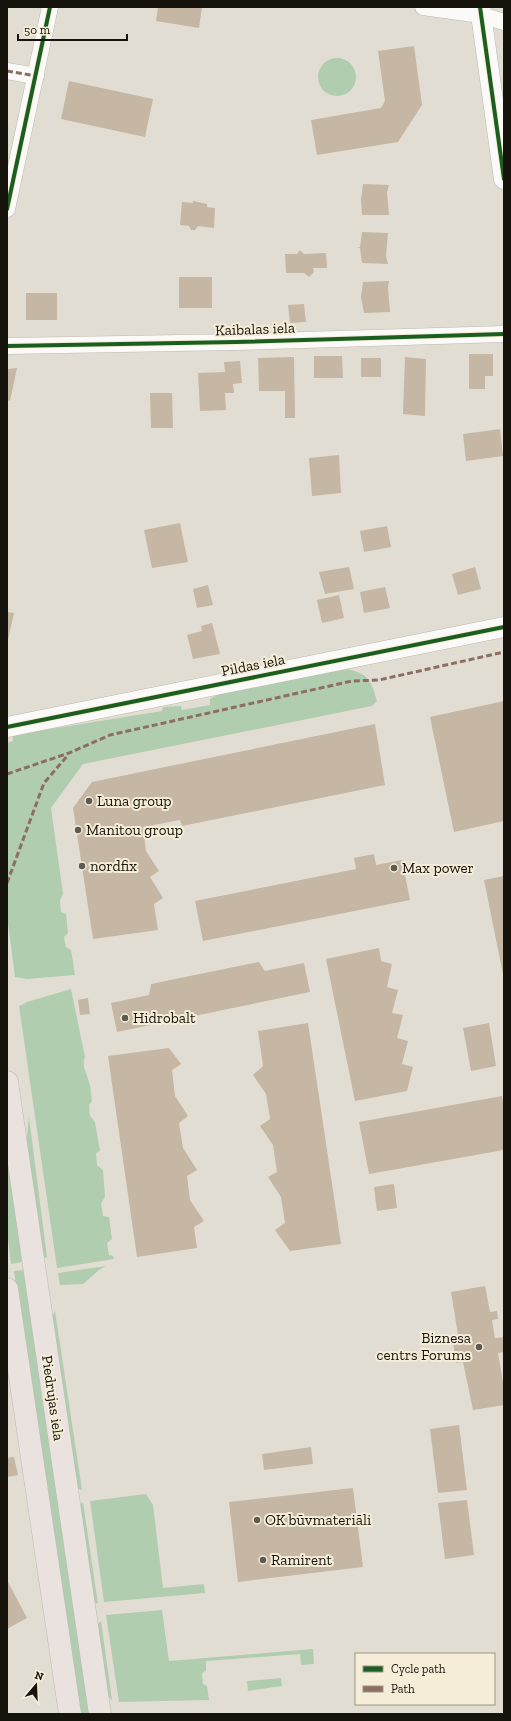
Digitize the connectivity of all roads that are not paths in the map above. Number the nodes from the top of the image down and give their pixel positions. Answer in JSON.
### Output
{"nodes":[{"id":1,"x":50,"y":7,"type":"edge"},
{"id":2,"x":423,"y":7,"type":"edge"},
{"id":3,"x":481,"y":11,"type":"edge"},
{"id":4,"x":504,"y":22,"type":"edge"},
{"id":5,"x":7,"y":70,"type":"edge"},
{"id":6,"x":36,"y":76,"type":"junction"},
{"id":7,"x":504,"y":179,"type":"edge"},
{"id":8,"x":7,"y":209,"type":"edge"},
{"id":9,"x":504,"y":334,"type":"edge"},
{"id":10,"x":7,"y":346,"type":"edge"},
{"id":11,"x":504,"y":627,"type":"edge"},
{"id":12,"x":7,"y":727,"type":"edge"},
{"id":13,"x":7,"y":1082,"type":"edge"},
{"id":14,"x":7,"y":1289,"type":"edge"},
{"id":15,"x":70,"y":1714,"type":"edge"},
{"id":16,"x":100,"y":1714,"type":"edge"}],
"edges":[{"from":1,"to":6,"type":"street"},
{"from":2,"to":3,"type":"street"},
{"from":3,"to":4,"type":"street"},
{"from":3,"to":7,"type":"street"},
{"from":5,"to":6,"type":"street"},
{"from":6,"to":8,"type":"street"},
{"from":9,"to":10,"type":"street","name":"Kaibalas iela"},
{"from":11,"to":12,"type":"street","name":"Pildas iela"},
{"from":13,"to":16,"type":"main road","name":"Piedrujas iela"},
{"from":14,"to":15,"type":"main road","name":"Piedrujas iela"}]}
